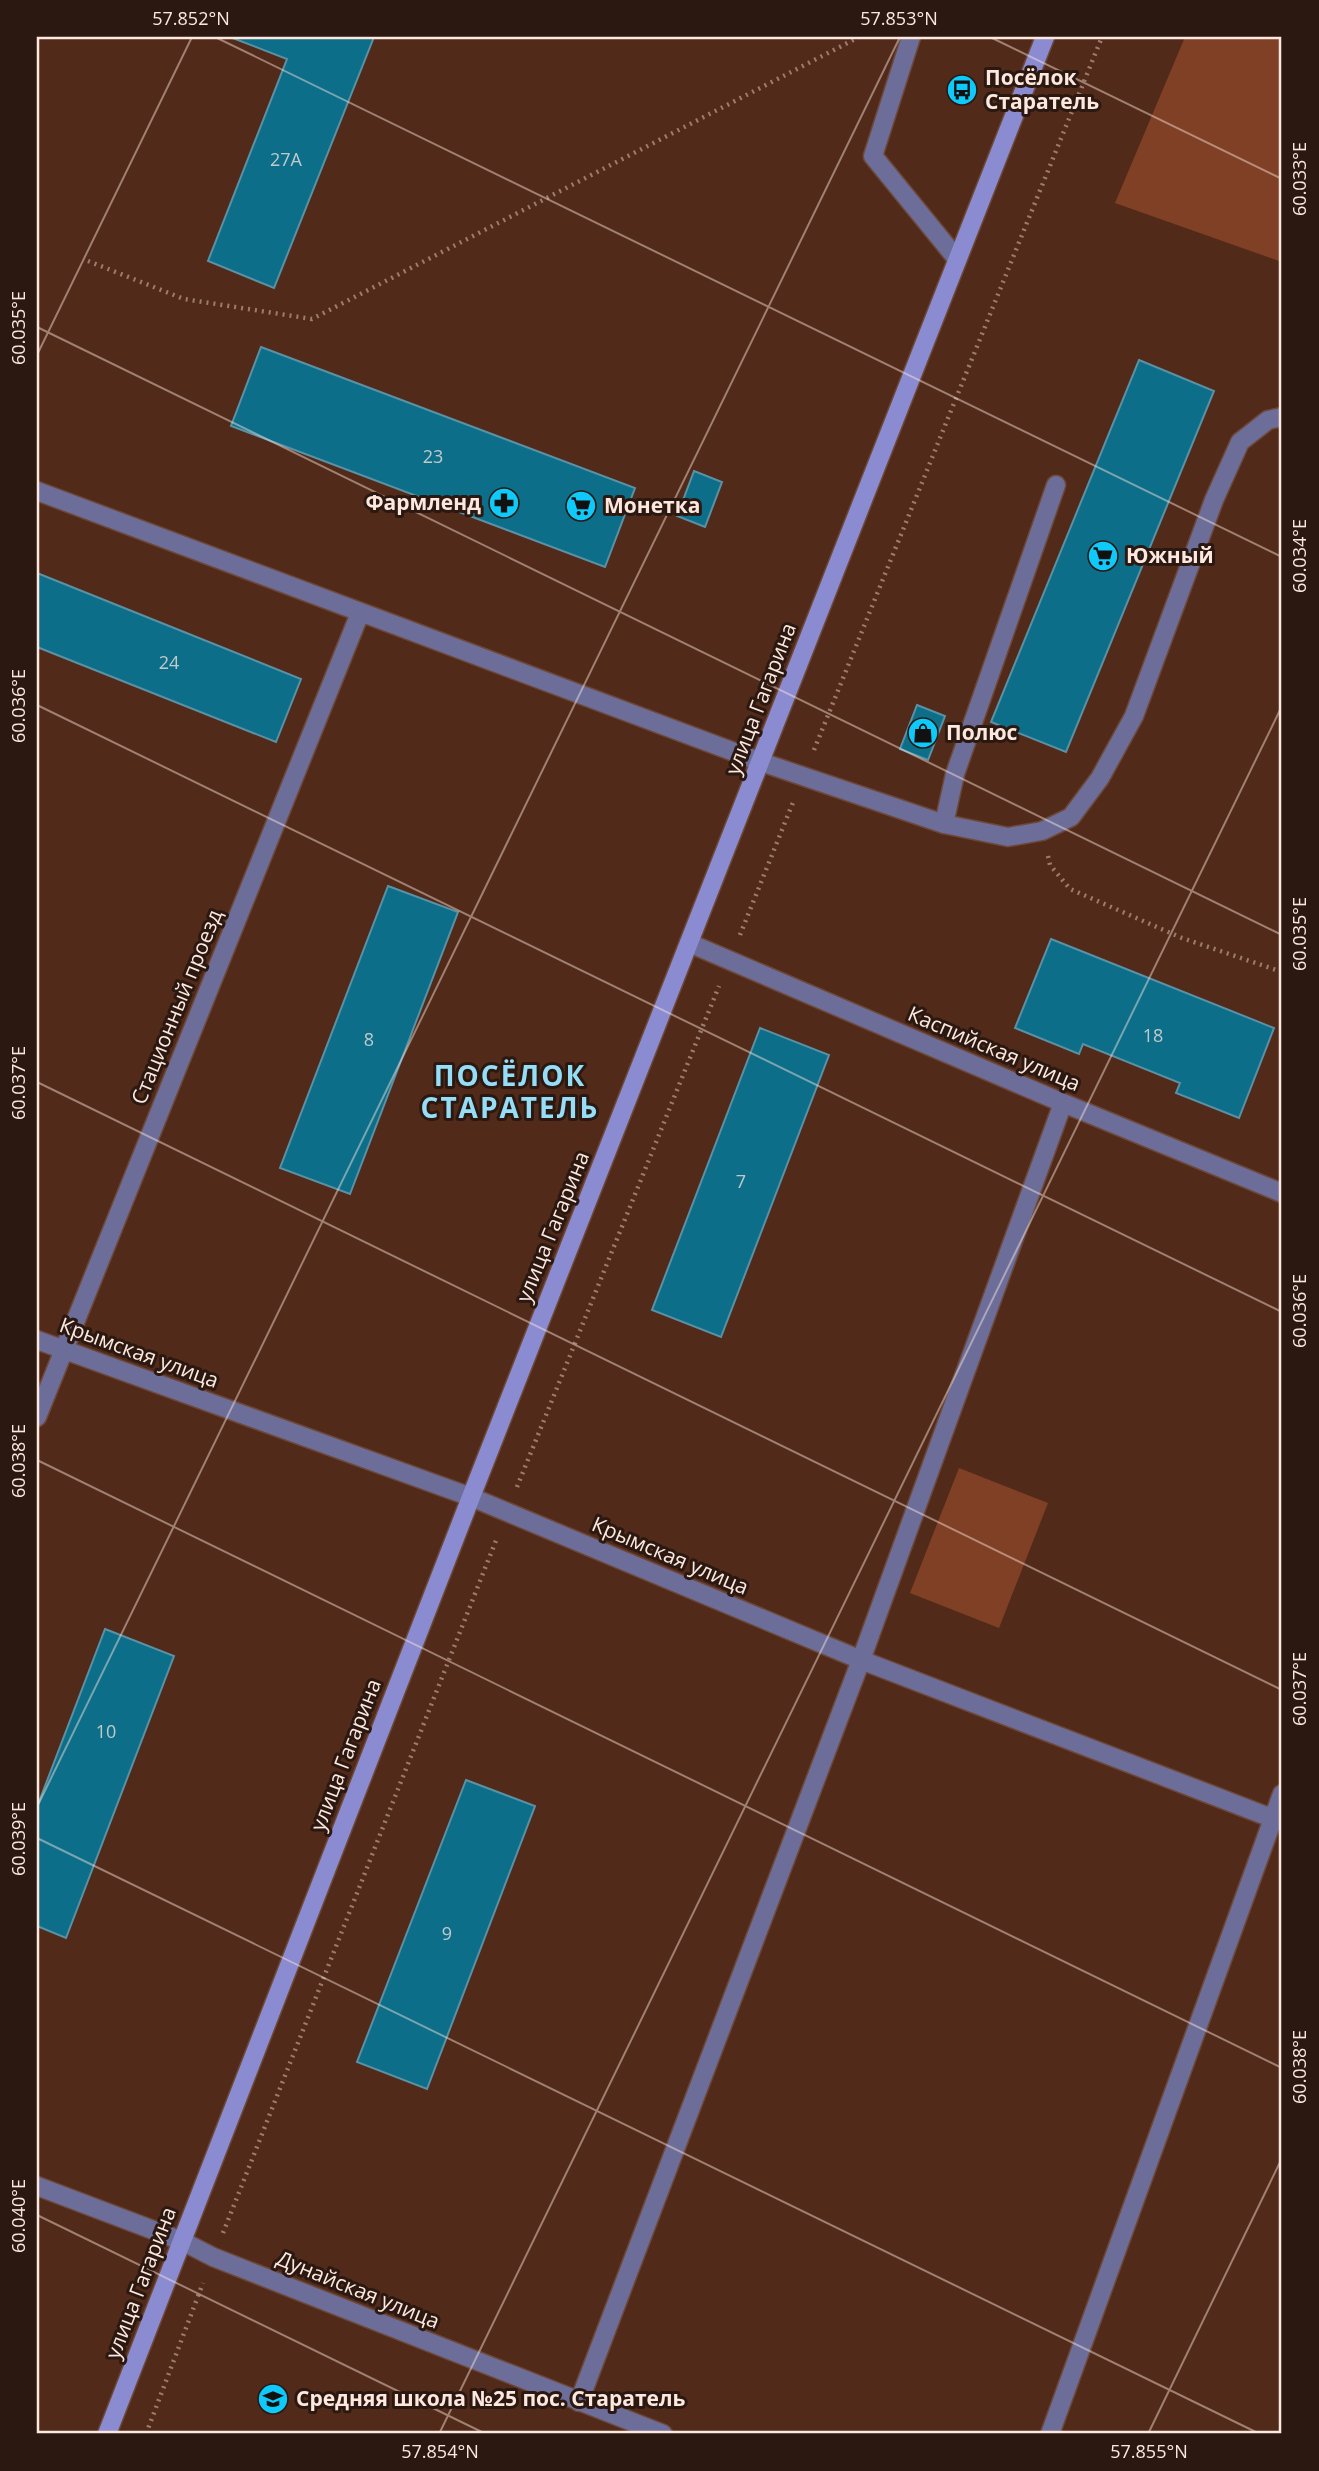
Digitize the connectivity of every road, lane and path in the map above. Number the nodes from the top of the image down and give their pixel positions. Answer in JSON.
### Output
{"nodes":[{"id":1,"x":859,"y":37,"type":"edge"},
{"id":2,"x":911,"y":37,"type":"edge"},
{"id":3,"x":1045,"y":37,"type":"edge"},
{"id":4,"x":1102,"y":37,"type":"edge"},
{"id":5,"x":957,"y":259,"type":"junction"},
{"id":6,"x":88,"y":261,"type":"dead end"},
{"id":7,"x":1275,"y":419,"type":"edge"},
{"id":8,"x":1055,"y":485,"type":"dead end"},
{"id":9,"x":37,"y":491,"type":"edge"},
{"id":10,"x":360,"y":613,"type":"junction"},
{"id":11,"x":761,"y":762,"type":"junction"},
{"id":12,"x":803,"y":776,"type":"junction"},
{"id":13,"x":944,"y":824,"type":"junction"},
{"id":14,"x":1042,"y":831,"type":"junction"},
{"id":15,"x":689,"y":943,"type":"junction"},
{"id":16,"x":729,"y":961,"type":"junction"},
{"id":17,"x":1282,"y":972,"type":"edge"},
{"id":18,"x":1063,"y":1103,"type":"junction"},
{"id":19,"x":1282,"y":1193,"type":"edge"},
{"id":20,"x":37,"y":1340,"type":"edge"},
{"id":21,"x":63,"y":1350,"type":"junction"},
{"id":22,"x":37,"y":1417,"type":"edge"},
{"id":23,"x":471,"y":1497,"type":"junction"},
{"id":24,"x":507,"y":1513,"type":"junction"},
{"id":25,"x":861,"y":1660,"type":"junction"},
{"id":26,"x":1282,"y":1794,"type":"edge"},
{"id":27,"x":1278,"y":1820,"type":"edge"},
{"id":28,"x":37,"y":2186,"type":"edge"},
{"id":29,"x":182,"y":2241,"type":"junction"},
{"id":30,"x":214,"y":2257,"type":"junction"},
{"id":31,"x":579,"y":2402,"type":"junction"},
{"id":32,"x":107,"y":2434,"type":"edge"},
{"id":33,"x":146,"y":2434,"type":"edge"},
{"id":34,"x":663,"y":2434,"type":"edge"},
{"id":35,"x":1050,"y":2434,"type":"edge"}],
"edges":[{"from":1,"to":6,"type":"path"},
{"from":2,"to":5,"type":"street"},
{"from":3,"to":5,"type":"street","name":"улица Гагарина"},
{"from":4,"to":12,"type":"path"},
{"from":5,"to":11,"type":"street","name":"улица Гагарина"},
{"from":7,"to":14,"type":"street"},
{"from":8,"to":13,"type":"street"},
{"from":9,"to":10,"type":"street"},
{"from":10,"to":11,"type":"street"},
{"from":10,"to":21,"type":"street","name":"Стационный проезд"},
{"from":11,"to":12,"type":"street"},
{"from":11,"to":15,"type":"street","name":"улица Гагарина"},
{"from":12,"to":13,"type":"street"},
{"from":12,"to":16,"type":"path"},
{"from":13,"to":14,"type":"street"},
{"from":14,"to":17,"type":"path"},
{"from":15,"to":16,"type":"street","name":"Каспийская улица"},
{"from":15,"to":23,"type":"street","name":"улица Гагарина"},
{"from":16,"to":18,"type":"street","name":"Каспийская улица"},
{"from":16,"to":24,"type":"path"},
{"from":18,"to":19,"type":"street","name":"Каспийская улица"},
{"from":18,"to":25,"type":"street"},
{"from":20,"to":21,"type":"street","name":"Крымская улица"},
{"from":21,"to":22,"type":"street","name":"Стационный проезд"},
{"from":21,"to":23,"type":"street","name":"Крымская улица"},
{"from":23,"to":24,"type":"street","name":"Крымская улица"},
{"from":23,"to":29,"type":"street","name":"улица Гагарина"},
{"from":24,"to":25,"type":"street","name":"Крымская улица"},
{"from":24,"to":30,"type":"path"},
{"from":25,"to":27,"type":"street","name":"Крымская улица"},
{"from":25,"to":31,"type":"street"},
{"from":26,"to":27,"type":"street"},
{"from":27,"to":35,"type":"street"},
{"from":28,"to":29,"type":"street","name":"Дунайская улица"},
{"from":29,"to":30,"type":"street","name":"Дунайская улица"},
{"from":29,"to":32,"type":"street","name":"улица Гагарина"},
{"from":30,"to":31,"type":"street","name":"Дунайская улица"},
{"from":30,"to":33,"type":"path"},
{"from":31,"to":34,"type":"street","name":"Дунайская улица"}]}
